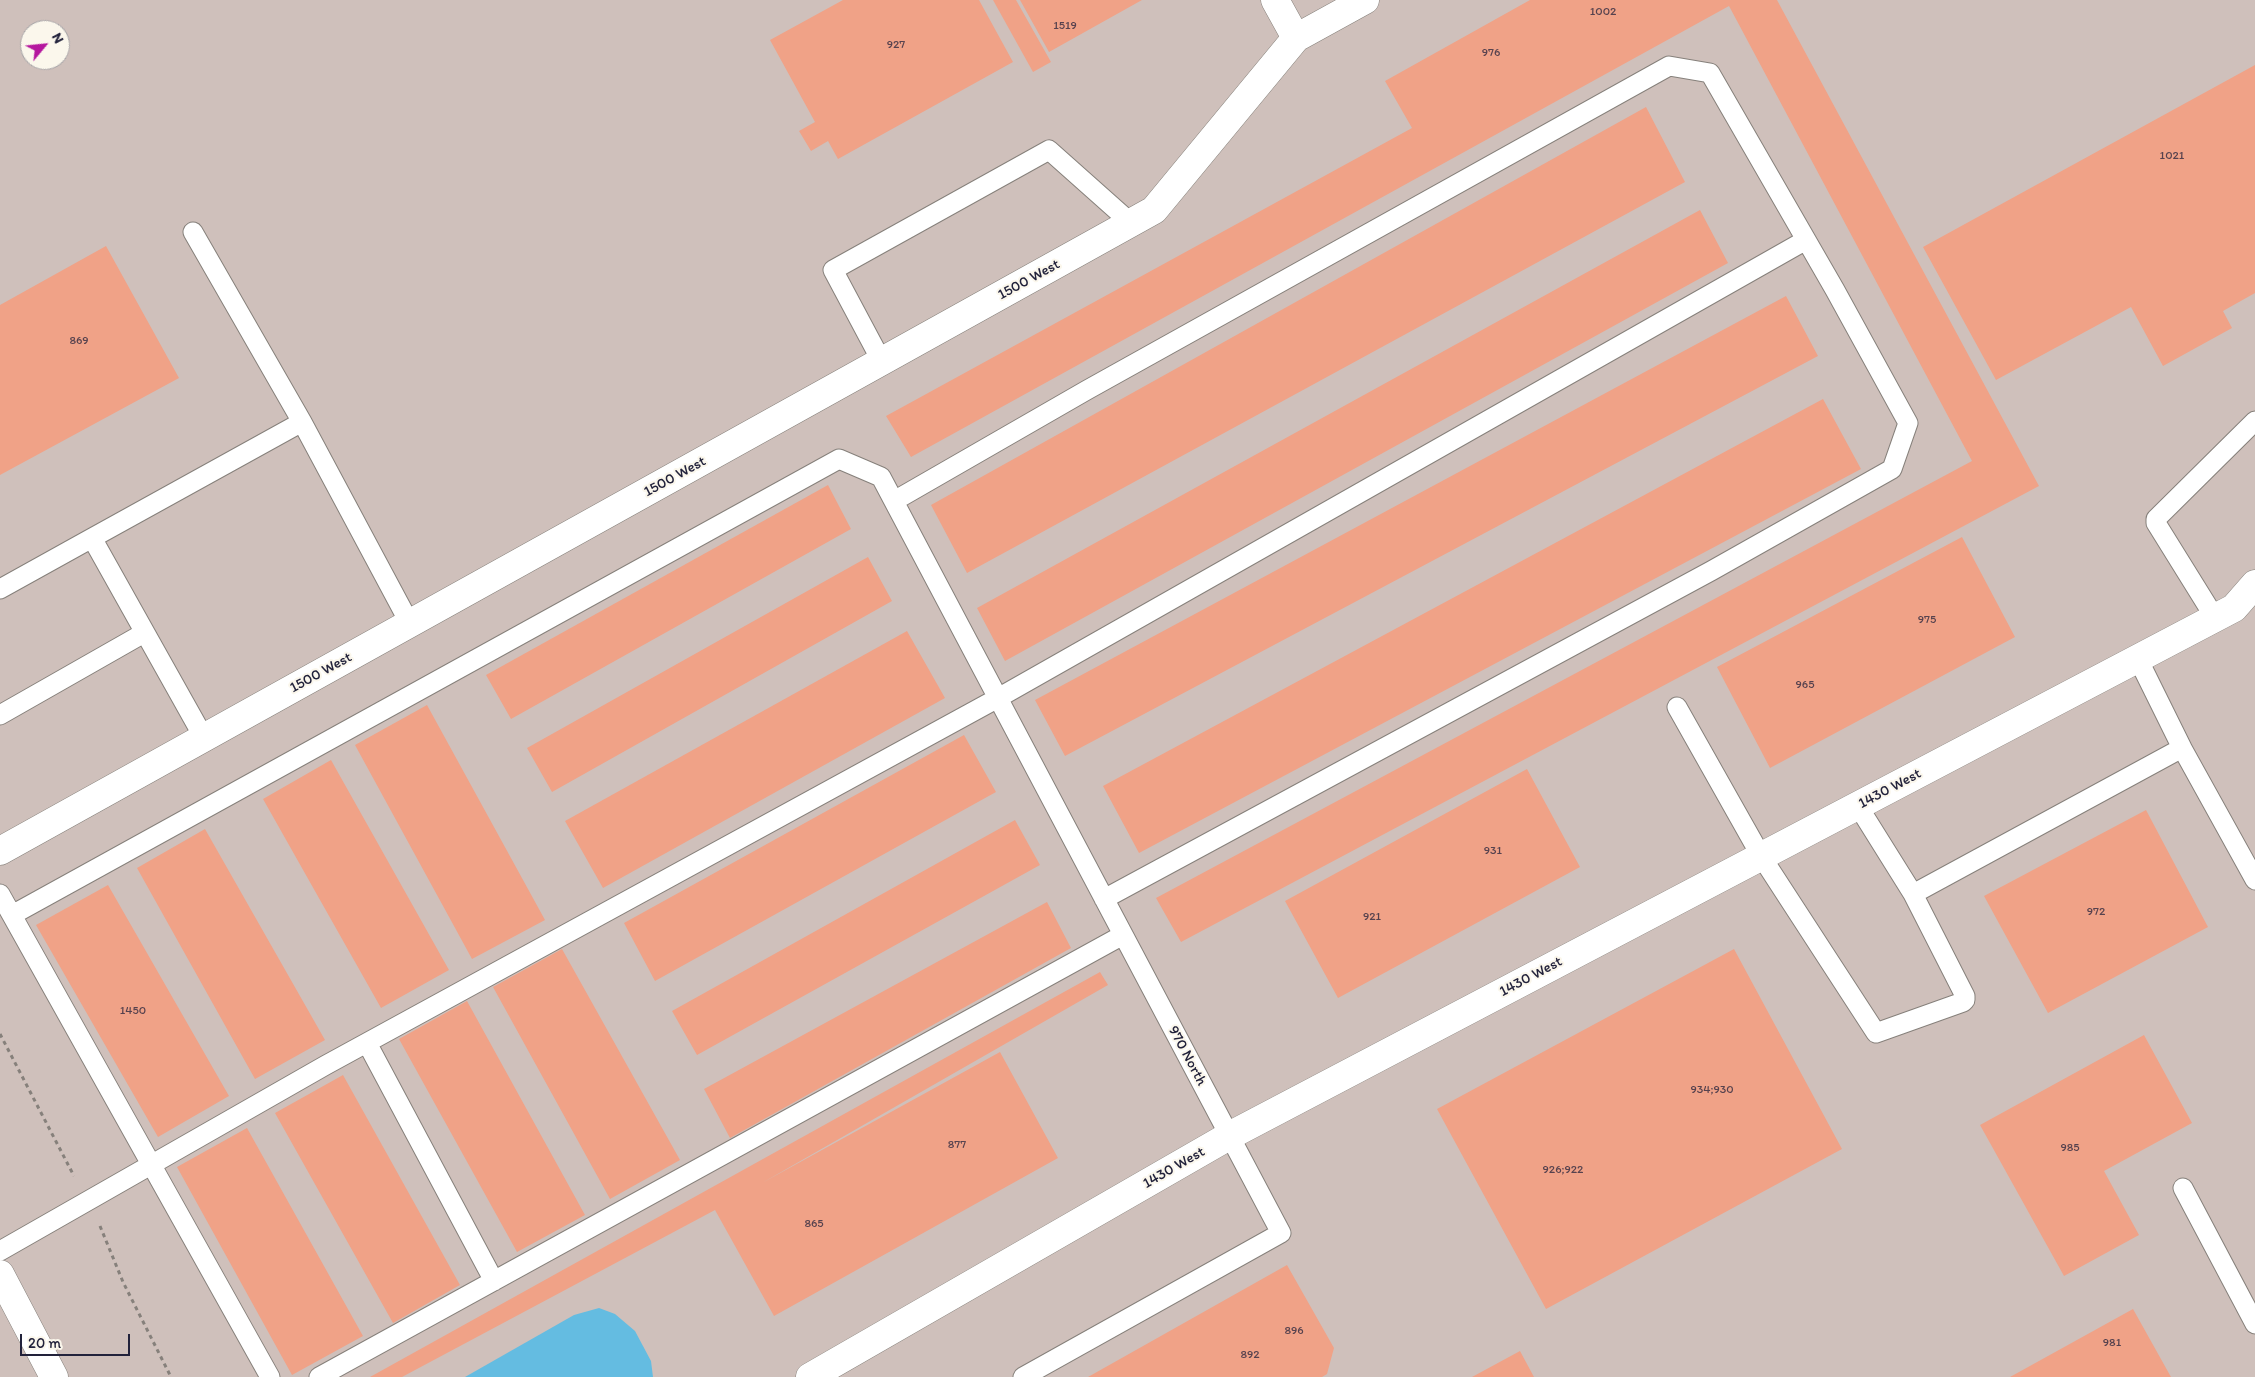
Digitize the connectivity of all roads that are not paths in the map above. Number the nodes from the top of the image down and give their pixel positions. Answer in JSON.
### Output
{"nodes":[{"id":1,"x":1275,"y":0,"type":"edge"},
{"id":2,"x":1364,"y":0,"type":"edge"},
{"id":3,"x":1296,"y":38,"type":"junction"},
{"id":4,"x":1131,"y":223,"type":"junction"},
{"id":5,"x":193,"y":232,"type":"dead end"},
{"id":6,"x":1806,"y":240,"type":"junction"},
{"id":7,"x":882,"y":362,"type":"junction"},
{"id":8,"x":2255,"y":421,"type":"edge"},
{"id":9,"x":302,"y":422,"type":"junction"},
{"id":10,"x":894,"y":501,"type":"junction"},
{"id":11,"x":92,"y":538,"type":"junction"},
{"id":12,"x":2255,"y":584,"type":"edge"},
{"id":13,"x":0,"y":589,"type":"edge"},
{"id":14,"x":2215,"y":618,"type":"junction"},
{"id":15,"x":410,"y":624,"type":"junction"},
{"id":16,"x":144,"y":632,"type":"junction"},
{"id":17,"x":2138,"y":659,"type":"junction"},
{"id":18,"x":998,"y":698,"type":"junction"},
{"id":19,"x":1677,"y":707,"type":"dead end"},
{"id":20,"x":0,"y":715,"type":"edge"},
{"id":21,"x":204,"y":738,"type":"junction"},
{"id":22,"x":2182,"y":748,"type":"junction"},
{"id":23,"x":1858,"y":806,"type":"junction"},
{"id":24,"x":0,"y":851,"type":"edge"},
{"id":25,"x":1762,"y":856,"type":"junction"},
{"id":26,"x":2255,"y":880,"type":"edge"},
{"id":27,"x":0,"y":894,"type":"edge"},
{"id":28,"x":1913,"y":894,"type":"junction"},
{"id":29,"x":1104,"y":899,"type":"junction"},
{"id":30,"x":12,"y":915,"type":"junction"},
{"id":31,"x":1123,"y":935,"type":"junction"},
{"id":32,"x":367,"y":1042,"type":"junction"},
{"id":33,"x":1230,"y":1136,"type":"junction"},
{"id":34,"x":152,"y":1165,"type":"junction"},
{"id":35,"x":2183,"y":1188,"type":"dead end"},
{"id":36,"x":0,"y":1251,"type":"edge"},
{"id":37,"x":0,"y":1274,"type":"edge"},
{"id":38,"x":494,"y":1280,"type":"junction"},
{"id":39,"x":2255,"y":1324,"type":"edge"},
{"id":40,"x":54,"y":1377,"type":"edge"},
{"id":41,"x":270,"y":1377,"type":"edge"},
{"id":42,"x":319,"y":1377,"type":"edge"},
{"id":43,"x":810,"y":1377,"type":"edge"},
{"id":44,"x":1023,"y":1377,"type":"edge"}],
"edges":[{"from":1,"to":3,"type":"street"},
{"from":2,"to":3,"type":"street"},
{"from":3,"to":4,"type":"street","name":"1500 West"},
{"from":4,"to":7,"type":"street","name":"1500 West"},
{"from":4,"to":7,"type":"lane"},
{"from":5,"to":9,"type":"lane"},
{"from":6,"to":10,"type":"lane"},
{"from":6,"to":18,"type":"lane"},
{"from":6,"to":29,"type":"lane"},
{"from":7,"to":15,"type":"street","name":"1500 West"},
{"from":8,"to":14,"type":"lane"},
{"from":9,"to":11,"type":"lane"},
{"from":9,"to":15,"type":"lane"},
{"from":10,"to":18,"type":"lane","name":"970 North"},
{"from":10,"to":30,"type":"lane","name":"970 North"},
{"from":11,"to":13,"type":"lane"},
{"from":11,"to":16,"type":"lane"},
{"from":12,"to":14,"type":"street","name":"1430 West"},
{"from":14,"to":17,"type":"street","name":"1430 West"},
{"from":15,"to":21,"type":"street","name":"1500 West"},
{"from":16,"to":20,"type":"lane"},
{"from":16,"to":21,"type":"lane"},
{"from":17,"to":22,"type":"lane"},
{"from":17,"to":23,"type":"street","name":"1430 West"},
{"from":18,"to":29,"type":"lane","name":"970 North"},
{"from":18,"to":32,"type":"lane"},
{"from":19,"to":25,"type":"lane"},
{"from":21,"to":24,"type":"street","name":"1500 West"},
{"from":22,"to":26,"type":"lane"},
{"from":22,"to":28,"type":"lane"},
{"from":23,"to":25,"type":"street","name":"1430 West"},
{"from":23,"to":28,"type":"lane"},
{"from":25,"to":28,"type":"lane"},
{"from":25,"to":33,"type":"street","name":"1430 West"},
{"from":27,"to":30,"type":"lane"},
{"from":29,"to":31,"type":"lane","name":"970 North"},
{"from":30,"to":34,"type":"lane"},
{"from":31,"to":33,"type":"lane","name":"970 North"},
{"from":31,"to":38,"type":"lane"},
{"from":32,"to":34,"type":"lane"},
{"from":32,"to":38,"type":"lane"},
{"from":33,"to":43,"type":"street","name":"1430 West"},
{"from":33,"to":44,"type":"lane","name":"970 North"},
{"from":34,"to":36,"type":"lane"},
{"from":34,"to":41,"type":"lane"},
{"from":35,"to":39,"type":"lane"},
{"from":37,"to":40,"type":"street"},
{"from":38,"to":42,"type":"lane"}]}
